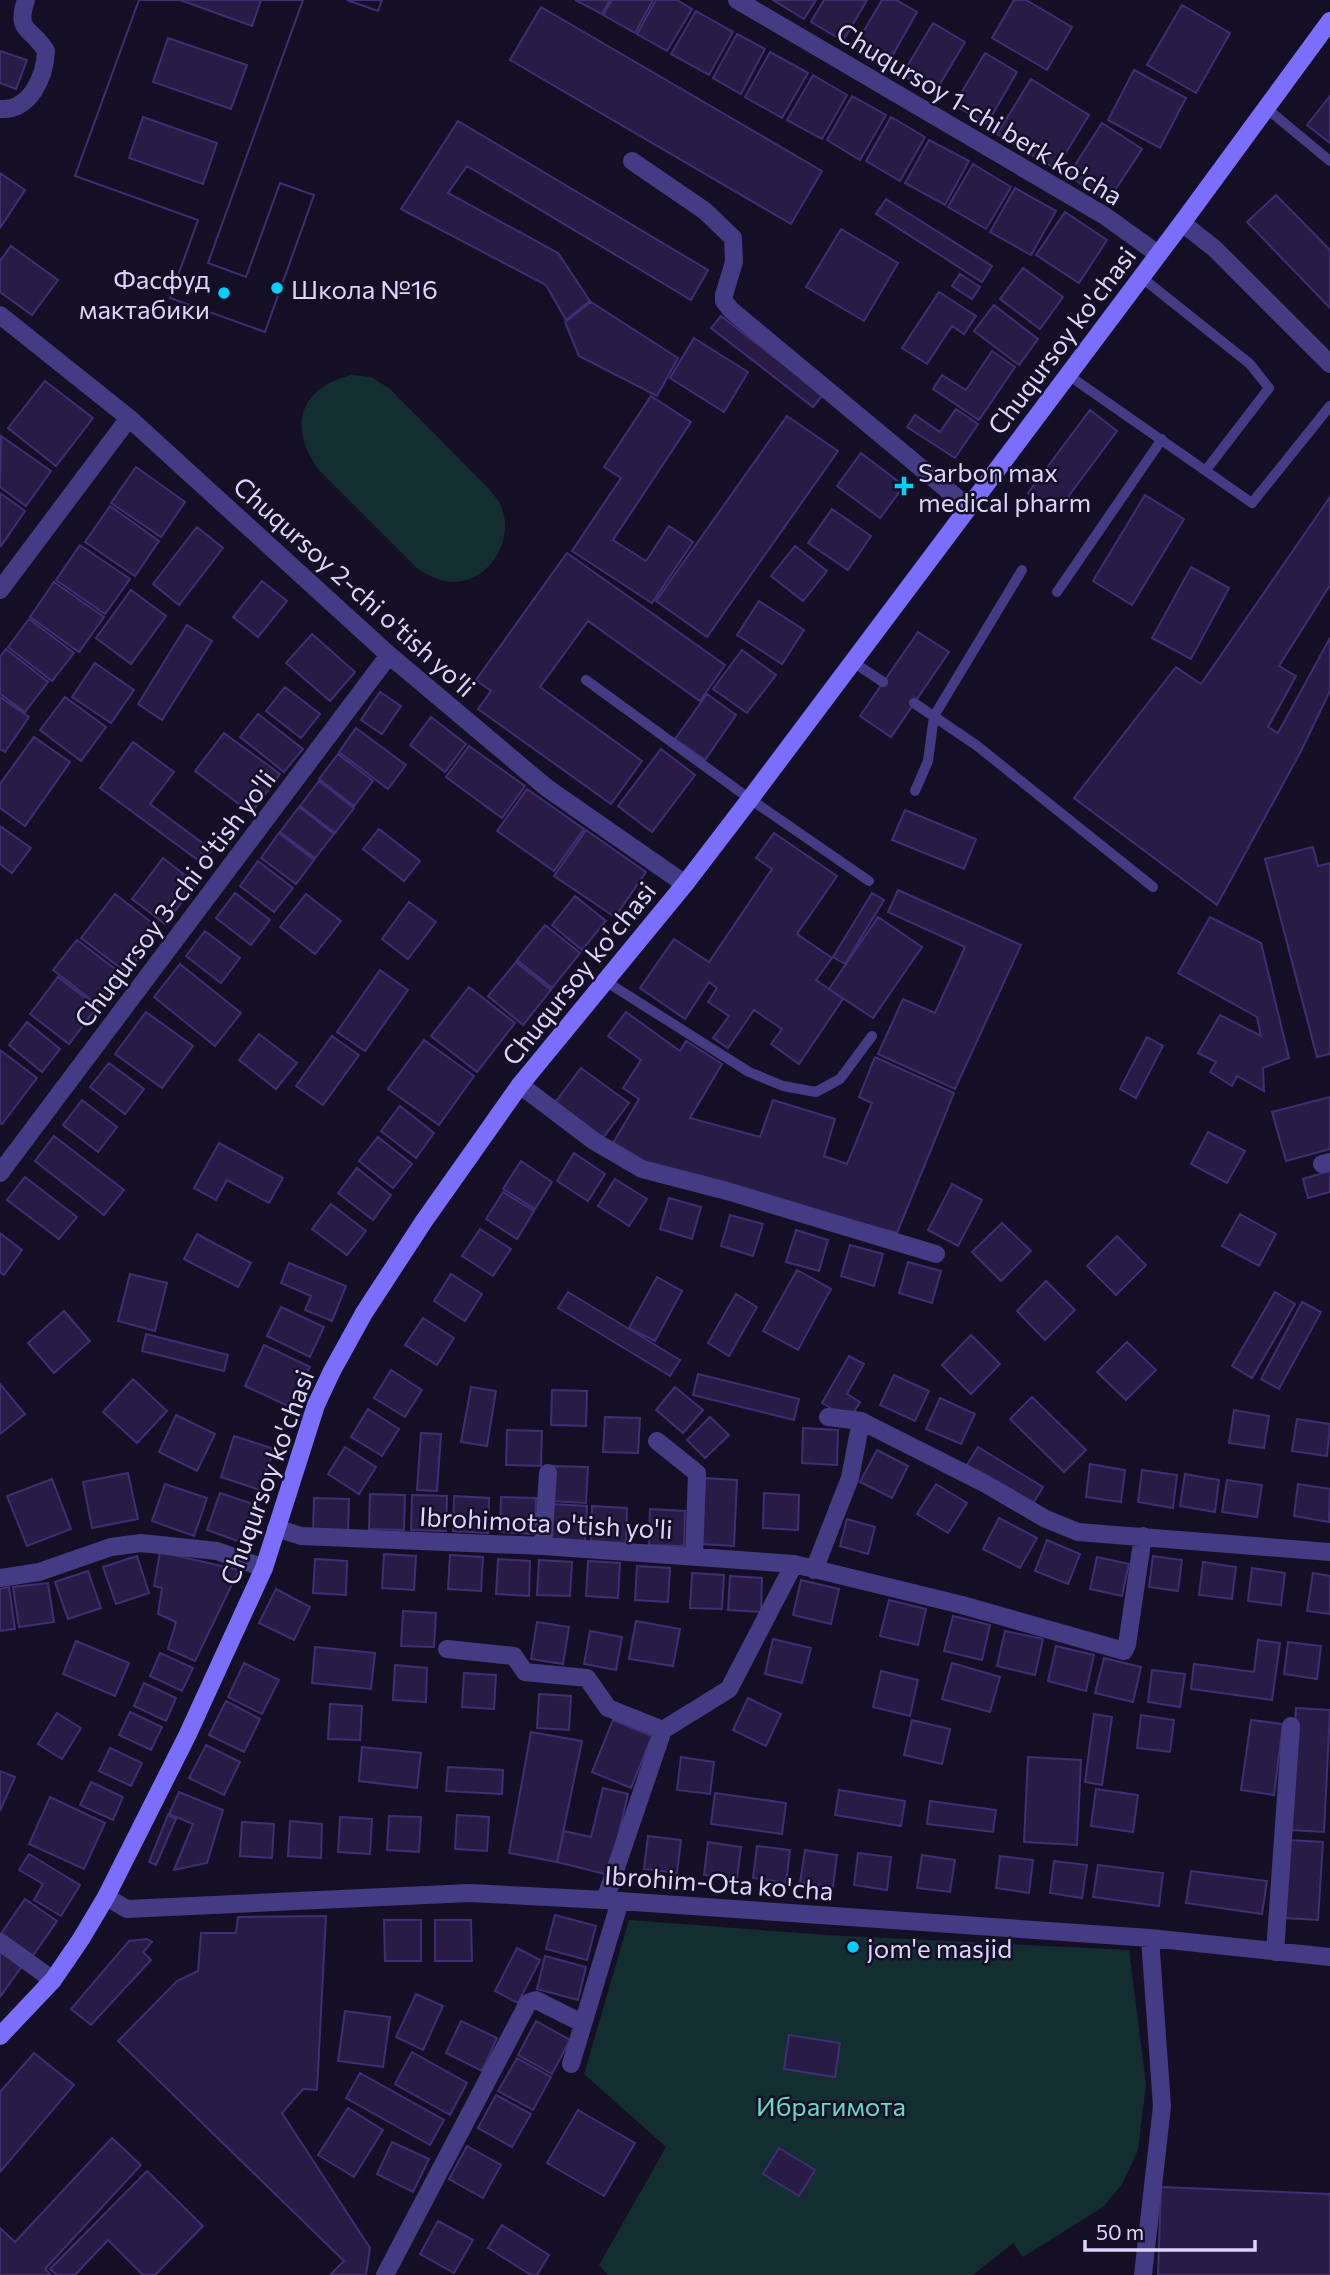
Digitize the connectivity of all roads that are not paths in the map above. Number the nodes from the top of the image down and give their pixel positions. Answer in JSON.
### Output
{"nodes":[{"id":1,"x":26,"y":0,"type":"edge"},
{"id":2,"x":737,"y":0,"type":"edge"},
{"id":3,"x":1328,"y":30,"type":"edge"},
{"id":4,"x":1266,"y":108,"type":"junction"},
{"id":5,"x":0,"y":109,"type":"edge"},
{"id":6,"x":632,"y":161,"type":"dead end"},
{"id":7,"x":1330,"y":161,"type":"edge"},
{"id":8,"x":1182,"y":223,"type":"junction"},
{"id":9,"x":1158,"y":254,"type":"junction"},
{"id":10,"x":1141,"y":277,"type":"junction"},
{"id":11,"x":0,"y":314,"type":"edge"},
{"id":12,"x":1330,"y":363,"type":"edge"},
{"id":13,"x":1068,"y":375,"type":"junction"},
{"id":14,"x":1330,"y":406,"type":"edge"},
{"id":15,"x":129,"y":418,"type":"junction"},
{"id":16,"x":1162,"y":439,"type":"junction"},
{"id":17,"x":1206,"y":470,"type":"junction"},
{"id":18,"x":968,"y":508,"type":"junction"},
{"id":19,"x":1022,"y":570,"type":"dead end"},
{"id":20,"x":0,"y":590,"type":"edge"},
{"id":21,"x":1057,"y":592,"type":"dead end"},
{"id":22,"x":389,"y":655,"type":"junction"},
{"id":23,"x":853,"y":662,"type":"junction"},
{"id":24,"x":586,"y":680,"type":"dead end"},
{"id":25,"x":883,"y":682,"type":"dead end"},
{"id":26,"x":914,"y":703,"type":"dead end"},
{"id":27,"x":934,"y":716,"type":"junction"},
{"id":28,"x":915,"y":791,"type":"dead end"},
{"id":29,"x":750,"y":799,"type":"junction"},
{"id":30,"x":869,"y":881,"type":"dead end"},
{"id":31,"x":685,"y":884,"type":"junction"},
{"id":32,"x":1153,"y":887,"type":"dead end"},
{"id":33,"x":605,"y":981,"type":"junction"},
{"id":34,"x":872,"y":1036,"type":"dead end"},
{"id":35,"x":520,"y":1085,"type":"junction"},
{"id":36,"x":0,"y":1173,"type":"edge"},
{"id":37,"x":936,"y":1255,"type":"dead end"},
{"id":38,"x":828,"y":1417,"type":"dead end"},
{"id":39,"x":861,"y":1422,"type":"junction"},
{"id":40,"x":657,"y":1441,"type":"dead end"},
{"id":41,"x":548,"y":1474,"type":"dead end"},
{"id":42,"x":276,"y":1528,"type":"junction"},
{"id":43,"x":1143,"y":1536,"type":"junction"},
{"id":44,"x":543,"y":1546,"type":"junction"},
{"id":45,"x":1330,"y":1552,"type":"edge"},
{"id":46,"x":694,"y":1557,"type":"junction"},
{"id":47,"x":794,"y":1564,"type":"junction"},
{"id":48,"x":264,"y":1568,"type":"junction"},
{"id":49,"x":814,"y":1570,"type":"junction"},
{"id":50,"x":0,"y":1578,"type":"edge"},
{"id":51,"x":447,"y":1649,"type":"dead end"},
{"id":52,"x":1291,"y":1726,"type":"dead end"},
{"id":53,"x":663,"y":1730,"type":"junction"},
{"id":54,"x":106,"y":1897,"type":"junction"},
{"id":55,"x":613,"y":1901,"type":"junction"},
{"id":56,"x":1150,"y":1938,"type":"junction"},
{"id":57,"x":0,"y":1942,"type":"edge"},
{"id":58,"x":1275,"y":1952,"type":"junction"},
{"id":59,"x":1330,"y":1957,"type":"edge"},
{"id":60,"x":53,"y":1980,"type":"junction"},
{"id":61,"x":582,"y":2022,"type":"junction"},
{"id":62,"x":0,"y":2036,"type":"edge"},
{"id":63,"x":571,"y":2064,"type":"dead end"},
{"id":64,"x":385,"y":2275,"type":"edge"},
{"id":65,"x":1143,"y":2275,"type":"edge"}],
"edges":[{"from":1,"to":5,"type":"street"},
{"from":2,"to":9,"type":"street","name":"Chuqursoy 1-chi berk ko'cha"},
{"from":3,"to":4,"type":"street","name":"Chuqursoy ko'chasi"},
{"from":4,"to":7,"type":"lane"},
{"from":4,"to":8,"type":"street","name":"Chuqursoy ko'chasi"},
{"from":6,"to":18,"type":"street"},
{"from":8,"to":9,"type":"street","name":"Chuqursoy ko'chasi"},
{"from":8,"to":12,"type":"street"},
{"from":9,"to":10,"type":"street","name":"Chuqursoy ko'chasi"},
{"from":10,"to":13,"type":"street","name":"Chuqursoy ko'chasi"},
{"from":10,"to":17,"type":"lane"},
{"from":11,"to":15,"type":"street","name":"Chuqursoy 2-chi o'tish yo'li"},
{"from":13,"to":16,"type":"lane"},
{"from":13,"to":18,"type":"street","name":"Chuqursoy ko'chasi"},
{"from":14,"to":17,"type":"lane"},
{"from":15,"to":20,"type":"street"},
{"from":15,"to":22,"type":"street","name":"Chuqursoy 2-chi o'tish yo'li"},
{"from":16,"to":17,"type":"lane"},
{"from":16,"to":21,"type":"lane"},
{"from":18,"to":23,"type":"street","name":"Chuqursoy ko'chasi"},
{"from":19,"to":27,"type":"lane"},
{"from":22,"to":31,"type":"street","name":"Chuqursoy 2-chi o'tish yo'li"},
{"from":22,"to":36,"type":"street","name":"Chuqursoy 3-chi o'tish yo'li"},
{"from":23,"to":25,"type":"lane"},
{"from":23,"to":29,"type":"street","name":"Chuqursoy ko'chasi"},
{"from":24,"to":29,"type":"lane"},
{"from":26,"to":27,"type":"lane"},
{"from":27,"to":28,"type":"lane"},
{"from":27,"to":32,"type":"lane"},
{"from":29,"to":30,"type":"lane"},
{"from":29,"to":31,"type":"street","name":"Chuqursoy ko'chasi"},
{"from":31,"to":33,"type":"street","name":"Chuqursoy ko'chasi"},
{"from":33,"to":34,"type":"lane"},
{"from":33,"to":35,"type":"street","name":"Chuqursoy ko'chasi"},
{"from":35,"to":37,"type":"street"},
{"from":35,"to":42,"type":"street","name":"Chuqursoy ko'chasi"},
{"from":38,"to":39,"type":"street"},
{"from":39,"to":43,"type":"street"},
{"from":39,"to":49,"type":"street"},
{"from":40,"to":46,"type":"street"},
{"from":41,"to":44,"type":"street"},
{"from":42,"to":44,"type":"street","name":"Ibrohimota o'tish yo'li"},
{"from":42,"to":48,"type":"street","name":"Chuqursoy ko'chasi"},
{"from":43,"to":45,"type":"street"},
{"from":43,"to":49,"type":"street","name":"Ibrohimota o'tish yo'li"},
{"from":44,"to":46,"type":"street","name":"Ibrohimota o'tish yo'li"},
{"from":46,"to":47,"type":"street","name":"Ibrohimota o'tish yo'li"},
{"from":47,"to":49,"type":"street","name":"Ibrohimota o'tish yo'li"},
{"from":47,"to":53,"type":"street"},
{"from":48,"to":50,"type":"street"},
{"from":48,"to":54,"type":"street","name":"Chuqursoy ko'chasi"},
{"from":51,"to":53,"type":"street"},
{"from":52,"to":58,"type":"street"},
{"from":53,"to":55,"type":"street"},
{"from":54,"to":55,"type":"street","name":"Ibrohim-Ota ko'cha"},
{"from":54,"to":60,"type":"street","name":"Chuqursoy ko'chasi"},
{"from":55,"to":56,"type":"street","name":"Ibrohim-Ota ko'cha"},
{"from":55,"to":61,"type":"street"},
{"from":56,"to":58,"type":"street","name":"Ibrohim-Ota ko'cha"},
{"from":56,"to":65,"type":"street"},
{"from":57,"to":60,"type":"street"},
{"from":58,"to":59,"type":"street","name":"Ibrohim-Ota ko'cha"},
{"from":60,"to":62,"type":"street","name":"Chuqursoy ko'chasi"},
{"from":61,"to":63,"type":"street"},
{"from":61,"to":64,"type":"street"}]}
